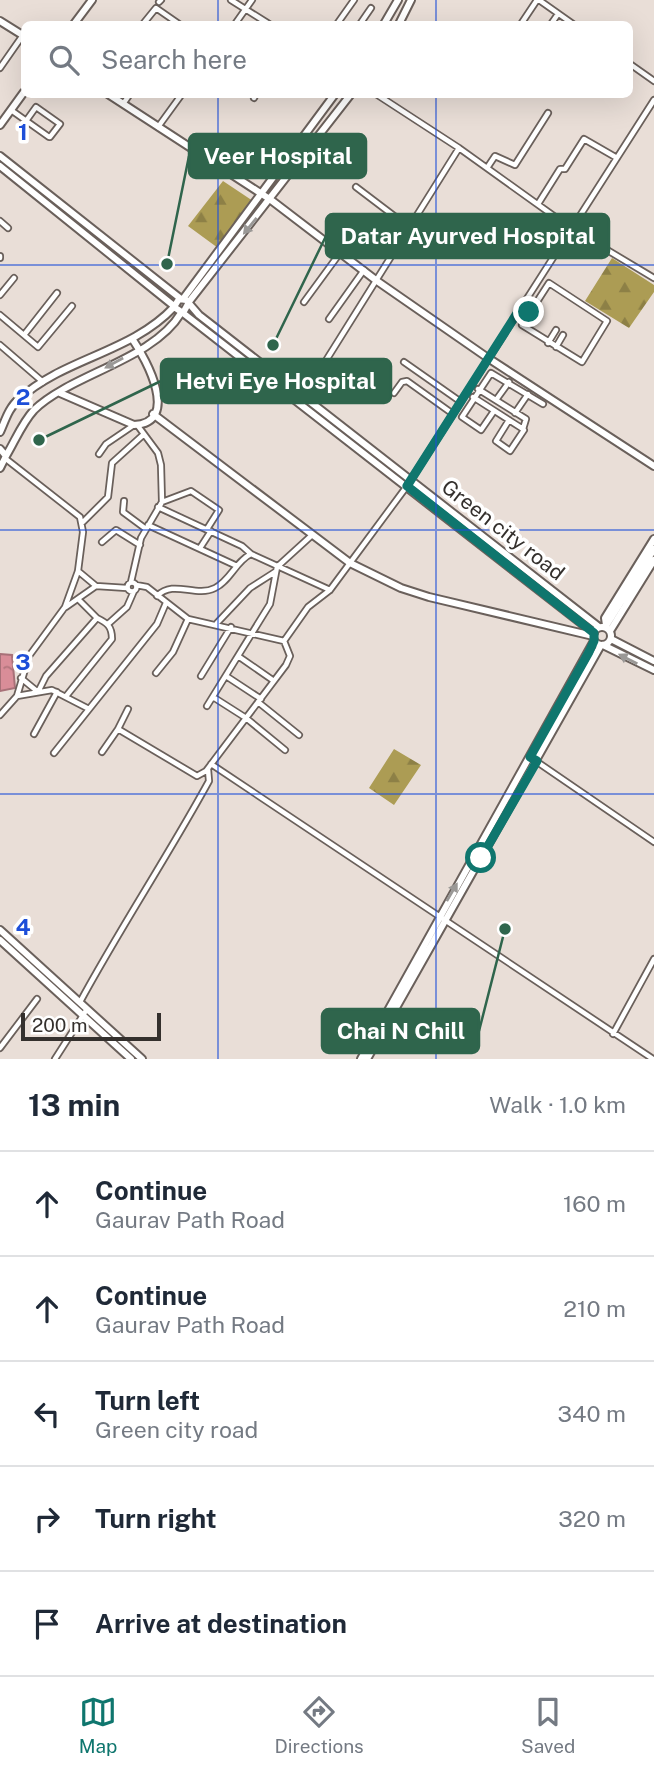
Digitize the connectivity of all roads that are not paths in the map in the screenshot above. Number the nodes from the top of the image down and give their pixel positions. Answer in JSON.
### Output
{"nodes":[{"id":1,"x":92,"y":0,"type":"edge"},
{"id":2,"x":231,"y":0,"type":"edge"},
{"id":3,"x":253,"y":0,"type":"edge"},
{"id":4,"x":354,"y":0,"type":"edge"},
{"id":5,"x":398,"y":0,"type":"edge"},
{"id":6,"x":411,"y":0,"type":"edge"},
{"id":7,"x":538,"y":0,"type":"edge"},
{"id":8,"x":371,"y":8,"type":"dead end"},
{"id":9,"x":246,"y":10,"type":"junction"},
{"id":10,"x":558,"y":14,"type":"junction"},
{"id":11,"x":0,"y":21,"type":"edge"},
{"id":12,"x":76,"y":21,"type":"edge"},
{"id":13,"x":145,"y":21,"type":"edge"},
{"id":14,"x":175,"y":21,"type":"edge"},
{"id":15,"x":237,"y":21,"type":"edge"},
{"id":16,"x":264,"y":21,"type":"edge"},
{"id":17,"x":339,"y":21,"type":"edge"},
{"id":18,"x":362,"y":21,"type":"edge"},
{"id":19,"x":386,"y":21,"type":"edge"},
{"id":20,"x":401,"y":21,"type":"edge"},
{"id":21,"x":523,"y":21,"type":"edge"},
{"id":22,"x":553,"y":21,"type":"edge"},
{"id":23,"x":568,"y":21,"type":"edge"},
{"id":24,"x":21,"y":34,"type":"edge"},
{"id":25,"x":21,"y":40,"type":"edge"},
{"id":26,"x":633,"y":67,"type":"edge"},
{"id":27,"x":0,"y":68,"type":"edge"},
{"id":28,"x":654,"y":81,"type":"edge"},
{"id":29,"x":21,"y":96,"type":"edge"},
{"id":30,"x":116,"y":98,"type":"edge"},
{"id":31,"x":122,"y":98,"type":"edge"},
{"id":32,"x":127,"y":98,"type":"edge"},
{"id":33,"x":179,"y":98,"type":"edge"},
{"id":34,"x":332,"y":98,"type":"edge"},
{"id":35,"x":348,"y":98,"type":"edge"},
{"id":36,"x":380,"y":98,"type":"edge"},
{"id":37,"x":654,"y":100,"type":"edge"},
{"id":38,"x":124,"y":102,"type":"junction"},
{"id":39,"x":11,"y":110,"type":"junction"},
{"id":40,"x":548,"y":113,"type":"dead end"},
{"id":41,"x":26,"y":121,"type":"junction"},
{"id":42,"x":0,"y":125,"type":"edge"},
{"id":43,"x":158,"y":127,"type":"junction"},
{"id":44,"x":459,"y":148,"type":"junction"},
{"id":45,"x":0,"y":156,"type":"edge"},
{"id":46,"x":617,"y":158,"type":"junction"},
{"id":47,"x":0,"y":166,"type":"edge"},
{"id":48,"x":487,"y":168,"type":"junction"},
{"id":49,"x":356,"y":187,"type":"dead end"},
{"id":50,"x":263,"y":195,"type":"junction"},
{"id":51,"x":271,"y":200,"type":"junction"},
{"id":52,"x":538,"y":204,"type":"junction"},
{"id":53,"x":0,"y":221,"type":"edge"},
{"id":54,"x":8,"y":228,"type":"dead end"},
{"id":55,"x":410,"y":228,"type":"junction"},
{"id":56,"x":572,"y":229,"type":"junction"},
{"id":57,"x":340,"y":253,"type":"junction"},
{"id":58,"x":364,"y":271,"type":"junction"},
{"id":59,"x":14,"y":278,"type":"dead end"},
{"id":60,"x":654,"y":278,"type":"edge"},
{"id":61,"x":377,"y":281,"type":"junction"},
{"id":62,"x":57,"y":293,"type":"dead end"},
{"id":63,"x":0,"y":295,"type":"edge"},
{"id":64,"x":185,"y":301,"type":"junction"},
{"id":65,"x":304,"y":302,"type":"dead end"},
{"id":66,"x":72,"y":306,"type":"dead end"},
{"id":67,"x":174,"y":306,"type":"junction"},
{"id":68,"x":521,"y":307,"type":"junction"},
{"id":69,"x":529,"y":312,"type":"junction"},
{"id":70,"x":182,"y":313,"type":"junction"},
{"id":71,"x":0,"y":314,"type":"edge"},
{"id":72,"x":328,"y":319,"type":"dead end"},
{"id":73,"x":556,"y":330,"type":"dead end"},
{"id":74,"x":24,"y":335,"type":"junction"},
{"id":75,"x":563,"y":335,"type":"dead end"},
{"id":76,"x":133,"y":340,"type":"junction"},
{"id":77,"x":548,"y":343,"type":"junction"},
{"id":78,"x":0,"y":345,"type":"edge"},
{"id":79,"x":556,"y":347,"type":"junction"},
{"id":80,"x":140,"y":349,"type":"junction"},
{"id":81,"x":488,"y":358,"type":"junction"},
{"id":82,"x":404,"y":362,"type":"dead end"},
{"id":83,"x":44,"y":382,"type":"junction"},
{"id":84,"x":509,"y":382,"type":"junction"},
{"id":85,"x":471,"y":385,"type":"junction"},
{"id":86,"x":479,"y":390,"type":"junction"},
{"id":87,"x":60,"y":393,"type":"junction"},
{"id":88,"x":394,"y":393,"type":"dead end"},
{"id":89,"x":466,"y":393,"type":"junction"},
{"id":90,"x":528,"y":394,"type":"junction"},
{"id":91,"x":304,"y":395,"type":"junction"},
{"id":92,"x":474,"y":398,"type":"junction"},
{"id":93,"x":496,"y":400,"type":"junction"},
{"id":94,"x":300,"y":402,"type":"junction"},
{"id":95,"x":461,"y":402,"type":"junction"},
{"id":96,"x":543,"y":404,"type":"dead end"},
{"id":97,"x":494,"y":411,"type":"junction"},
{"id":98,"x":515,"y":413,"type":"junction"},
{"id":99,"x":153,"y":414,"type":"junction"},
{"id":100,"x":453,"y":414,"type":"junction"},
{"id":101,"x":509,"y":420,"type":"junction"},
{"id":102,"x":136,"y":425,"type":"junction"},
{"id":103,"x":523,"y":429,"type":"junction"},
{"id":104,"x":0,"y":432,"type":"edge"},
{"id":105,"x":143,"y":435,"type":"junction"},
{"id":106,"x":0,"y":449,"type":"edge"},
{"id":107,"x":99,"y":454,"type":"dead end"},
{"id":108,"x":3,"y":464,"type":"edge"},
{"id":109,"x":654,"y":466,"type":"edge"},
{"id":110,"x":409,"y":483,"type":"junction"},
{"id":111,"x":124,"y":501,"type":"dead end"},
{"id":112,"x":160,"y":504,"type":"junction"},
{"id":113,"x":83,"y":522,"type":"junction"},
{"id":114,"x":147,"y":527,"type":"junction"},
{"id":115,"x":209,"y":530,"type":"junction"},
{"id":116,"x":311,"y":536,"type":"junction"},
{"id":117,"x":654,"y":539,"type":"edge"},
{"id":118,"x":102,"y":542,"type":"dead end"},
{"id":119,"x":140,"y":545,"type":"junction"},
{"id":120,"x":200,"y":548,"type":"junction"},
{"id":121,"x":654,"y":549,"type":"edge"},
{"id":122,"x":251,"y":554,"type":"junction"},
{"id":123,"x":654,"y":560,"type":"edge"},
{"id":124,"x":350,"y":563,"type":"junction"},
{"id":125,"x":237,"y":566,"type":"junction"},
{"id":126,"x":277,"y":569,"type":"junction"},
{"id":127,"x":78,"y":571,"type":"junction"},
{"id":128,"x":96,"y":586,"type":"junction"},
{"id":129,"x":134,"y":586,"type":"junction"},
{"id":130,"x":330,"y":590,"type":"junction"},
{"id":131,"x":158,"y":596,"type":"junction"},
{"id":132,"x":79,"y":600,"type":"junction"},
{"id":133,"x":166,"y":603,"type":"junction"},
{"id":134,"x":65,"y":607,"type":"junction"},
{"id":135,"x":97,"y":618,"type":"junction"},
{"id":136,"x":188,"y":619,"type":"junction"},
{"id":137,"x":108,"y":624,"type":"junction"},
{"id":138,"x":216,"y":624,"type":"junction"},
{"id":139,"x":232,"y":627,"type":"junction"},
{"id":140,"x":601,"y":634,"type":"junction"},
{"id":141,"x":252,"y":635,"type":"junction"},
{"id":142,"x":284,"y":641,"type":"junction"},
{"id":143,"x":238,"y":656,"type":"junction"},
{"id":144,"x":654,"y":661,"type":"edge"},
{"id":145,"x":654,"y":670,"type":"edge"},
{"id":146,"x":156,"y":673,"type":"dead end"},
{"id":147,"x":201,"y":676,"type":"dead end"},
{"id":148,"x":226,"y":676,"type":"junction"},
{"id":149,"x":21,"y":678,"type":"junction"},
{"id":150,"x":274,"y":681,"type":"junction"},
{"id":151,"x":57,"y":691,"type":"junction"},
{"id":152,"x":38,"y":692,"type":"junction"},
{"id":153,"x":67,"y":695,"type":"junction"},
{"id":154,"x":17,"y":696,"type":"junction"},
{"id":155,"x":213,"y":697,"type":"junction"},
{"id":156,"x":259,"y":700,"type":"junction"},
{"id":157,"x":207,"y":706,"type":"dead end"},
{"id":158,"x":88,"y":708,"type":"junction"},
{"id":159,"x":128,"y":709,"type":"dead end"},
{"id":160,"x":0,"y":715,"type":"edge"},
{"id":161,"x":246,"y":718,"type":"junction"},
{"id":162,"x":118,"y":729,"type":"junction"},
{"id":163,"x":34,"y":734,"type":"dead end"},
{"id":164,"x":299,"y":735,"type":"dead end"},
{"id":165,"x":285,"y":750,"type":"dead end"},
{"id":166,"x":102,"y":752,"type":"dead end"},
{"id":167,"x":54,"y":753,"type":"dead end"},
{"id":168,"x":533,"y":759,"type":"junction"},
{"id":169,"x":210,"y":766,"type":"junction"},
{"id":170,"x":654,"y":842,"type":"edge"},
{"id":171,"x":439,"y":915,"type":"junction"},
{"id":172,"x":446,"y":920,"type":"junction"},
{"id":173,"x":0,"y":930,"type":"edge"},
{"id":174,"x":0,"y":940,"type":"edge"},
{"id":175,"x":654,"y":959,"type":"edge"},
{"id":176,"x":37,"y":999,"type":"dead end"},
{"id":177,"x":80,"y":1002,"type":"junction"},
{"id":178,"x":87,"y":1009,"type":"junction"},
{"id":179,"x":81,"y":1014,"type":"junction"},
{"id":180,"x":613,"y":1034,"type":"junction"},
{"id":181,"x":0,"y":1048,"type":"edge"},
{"id":182,"x":55,"y":1059,"type":"edge"},
{"id":183,"x":131,"y":1059,"type":"edge"},
{"id":184,"x":142,"y":1059,"type":"edge"},
{"id":185,"x":361,"y":1059,"type":"edge"},
{"id":186,"x":367,"y":1059,"type":"edge"},
{"id":187,"x":653,"y":1059,"type":"edge"}],
"edges":[{"from":1,"to":12,"type":"street"},
{"from":2,"to":9,"type":"street"},
{"from":3,"to":9,"type":"street"},
{"from":4,"to":17,"type":"street"},
{"from":5,"to":19,"type":"street"},
{"from":6,"to":20,"type":"street"},
{"from":7,"to":10,"type":"street"},
{"from":7,"to":21,"type":"street"},
{"from":8,"to":18,"type":"street"},
{"from":9,"to":15,"type":"street"},
{"from":9,"to":16,"type":"street"},
{"from":10,"to":22,"type":"street"},
{"from":10,"to":23,"type":"street"},
{"from":11,"to":24,"type":"street"},
{"from":13,"to":14,"type":"street"},
{"from":25,"to":27,"type":"street"},
{"from":26,"to":28,"type":"street"},
{"from":29,"to":39,"type":"street"},
{"from":30,"to":38,"type":"street"},
{"from":31,"to":38,"type":"street"},
{"from":32,"to":38,"type":"street"},
{"from":33,"to":43,"type":"street"},
{"from":34,"to":50,"type":"street"},
{"from":35,"to":51,"type":"street"},
{"from":36,"to":44,"type":"street"},
{"from":37,"to":46,"type":"street"},
{"from":38,"to":43,"type":"street"},
{"from":39,"to":41,"type":"street"},
{"from":39,"to":42,"type":"street"},
{"from":40,"to":48,"type":"street"},
{"from":41,"to":41,"type":"street"},
{"from":43,"to":50,"type":"street"},
{"from":44,"to":48,"type":"street"},
{"from":44,"to":55,"type":"street"},
{"from":45,"to":64,"type":"street","name":"Green city road"},
{"from":46,"to":52,"type":"street"},
{"from":46,"to":56,"type":"street"},
{"from":47,"to":67,"type":"street","name":"Green city road"},
{"from":48,"to":52,"type":"street"},
{"from":49,"to":55,"type":"street"},
{"from":50,"to":51,"type":"street"},
{"from":50,"to":64,"type":"street"},
{"from":51,"to":57,"type":"street"},
{"from":51,"to":64,"type":"street","one_way":true},
{"from":52,"to":56,"type":"street"},
{"from":53,"to":54,"type":"street"},
{"from":55,"to":61,"type":"street"},
{"from":56,"to":60,"type":"street"},
{"from":56,"to":68,"type":"street"},
{"from":57,"to":58,"type":"street"},
{"from":57,"to":65,"type":"street"},
{"from":58,"to":61,"type":"street"},
{"from":58,"to":72,"type":"street"},
{"from":59,"to":63,"type":"street"},
{"from":61,"to":81,"type":"street"},
{"from":61,"to":91,"type":"street"},
{"from":62,"to":74,"type":"street"},
{"from":64,"to":67,"type":"street"},
{"from":64,"to":70,"type":"street"},
{"from":64,"to":91,"type":"street","name":"Green city road"},
{"from":66,"to":74,"type":"street"},
{"from":67,"to":70,"type":"street","name":"Green city road"},
{"from":67,"to":76,"type":"street"},
{"from":68,"to":69,"type":"street"},
{"from":68,"to":81,"type":"street"},
{"from":69,"to":77,"type":"street"},
{"from":69,"to":79,"type":"street"},
{"from":70,"to":80,"type":"street"},
{"from":70,"to":94,"type":"street","name":"Green city road"},
{"from":71,"to":74,"type":"street"},
{"from":73,"to":77,"type":"street"},
{"from":75,"to":79,"type":"street"},
{"from":76,"to":80,"type":"street"},
{"from":76,"to":83,"type":"street"},
{"from":77,"to":79,"type":"street"},
{"from":78,"to":83,"type":"street"},
{"from":80,"to":87,"type":"street","one_way":true},
{"from":80,"to":99,"type":"street"},
{"from":81,"to":85,"type":"street"},
{"from":81,"to":109,"type":"street"},
{"from":82,"to":95,"type":"street"},
{"from":83,"to":104,"type":"street"},
{"from":84,"to":86,"type":"street"},
{"from":84,"to":90,"type":"street"},
{"from":84,"to":93,"type":"street"},
{"from":85,"to":86,"type":"street"},
{"from":85,"to":89,"type":"street"},
{"from":86,"to":92,"type":"street"},
{"from":86,"to":93,"type":"street"},
{"from":87,"to":102,"type":"street"},
{"from":87,"to":108,"type":"street"},
{"from":88,"to":100,"type":"street"},
{"from":89,"to":92,"type":"street"},
{"from":89,"to":95,"type":"street"},
{"from":90,"to":96,"type":"street"},
{"from":90,"to":98,"type":"street"},
{"from":91,"to":94,"type":"street"},
{"from":91,"to":110,"type":"street","name":"Green city road"},
{"from":92,"to":97,"type":"street"},
{"from":92,"to":97,"type":"street"},
{"from":93,"to":98,"type":"street"},
{"from":94,"to":110,"type":"street","name":"Green city road"},
{"from":95,"to":100,"type":"street"},
{"from":97,"to":101,"type":"street"},
{"from":98,"to":103,"type":"street"},
{"from":99,"to":102,"type":"street"},
{"from":99,"to":116,"type":"street"},
{"from":100,"to":110,"type":"street"},
{"from":101,"to":103,"type":"street"},
{"from":101,"to":103,"type":"street"},
{"from":102,"to":105,"type":"street"},
{"from":102,"to":107,"type":"street"},
{"from":105,"to":112,"type":"street"},
{"from":105,"to":113,"type":"street"},
{"from":106,"to":108,"type":"street"},
{"from":108,"to":113,"type":"street"},
{"from":110,"to":124,"type":"street"},
{"from":110,"to":140,"type":"street","name":"Green city road"},
{"from":111,"to":114,"type":"street"},
{"from":112,"to":114,"type":"street"},
{"from":112,"to":115,"type":"street"},
{"from":112,"to":115,"type":"street"},
{"from":113,"to":127,"type":"street"},
{"from":114,"to":119,"type":"street"},
{"from":114,"to":120,"type":"street"},
{"from":115,"to":120,"type":"street"},
{"from":115,"to":122,"type":"street"},
{"from":116,"to":124,"type":"street"},
{"from":116,"to":126,"type":"street"},
{"from":117,"to":140,"type":"street"},
{"from":118,"to":119,"type":"street"},
{"from":119,"to":129,"type":"street"},
{"from":120,"to":125,"type":"street"},
{"from":121,"to":140,"type":"street"},
{"from":122,"to":125,"type":"street"},
{"from":122,"to":126,"type":"street"},
{"from":123,"to":140,"type":"street"},
{"from":124,"to":130,"type":"street"},
{"from":124,"to":140,"type":"street"},
{"from":125,"to":131,"type":"street"},
{"from":126,"to":130,"type":"street"},
{"from":126,"to":138,"type":"street"},
{"from":126,"to":141,"type":"street"},
{"from":127,"to":128,"type":"street"},
{"from":127,"to":134,"type":"street"},
{"from":128,"to":129,"type":"street"},
{"from":128,"to":132,"type":"street"},
{"from":129,"to":131,"type":"street"},
{"from":129,"to":137,"type":"street"},
{"from":130,"to":142,"type":"street"},
{"from":131,"to":133,"type":"street"},
{"from":132,"to":134,"type":"street"},
{"from":132,"to":135,"type":"street"},
{"from":133,"to":136,"type":"street"},
{"from":133,"to":158,"type":"street"},
{"from":134,"to":149,"type":"street"},
{"from":135,"to":137,"type":"street"},
{"from":135,"to":152,"type":"street"},
{"from":136,"to":138,"type":"street"},
{"from":136,"to":146,"type":"street"},
{"from":137,"to":153,"type":"street"},
{"from":138,"to":139,"type":"street"},
{"from":139,"to":141,"type":"street"},
{"from":139,"to":147,"type":"street"},
{"from":140,"to":144,"type":"street"},
{"from":145,"to":140,"type":"street","one_way":true},
{"from":140,"to":168,"type":"street"},
{"from":141,"to":142,"type":"street"},
{"from":141,"to":143,"type":"street"},
{"from":142,"to":150,"type":"street"},
{"from":143,"to":148,"type":"street"},
{"from":143,"to":150,"type":"street"},
{"from":148,"to":155,"type":"street"},
{"from":148,"to":156,"type":"street"},
{"from":149,"to":152,"type":"street"},
{"from":149,"to":154,"type":"street"},
{"from":150,"to":156,"type":"street"},
{"from":151,"to":152,"type":"street"},
{"from":151,"to":153,"type":"street"},
{"from":151,"to":163,"type":"street"},
{"from":152,"to":154,"type":"street"},
{"from":153,"to":158,"type":"street"},
{"from":154,"to":160,"type":"street"},
{"from":155,"to":157,"type":"street"},
{"from":155,"to":161,"type":"street"},
{"from":156,"to":161,"type":"street"},
{"from":156,"to":164,"type":"street"},
{"from":158,"to":167,"type":"street"},
{"from":159,"to":162,"type":"street"},
{"from":161,"to":165,"type":"street"},
{"from":161,"to":169,"type":"street"},
{"from":162,"to":166,"type":"street"},
{"from":162,"to":169,"type":"street"},
{"from":168,"to":170,"type":"street"},
{"from":171,"to":168,"type":"street","one_way":true},
{"from":168,"to":172,"type":"street"},
{"from":169,"to":171,"type":"street"},
{"from":169,"to":177,"type":"street"},
{"from":171,"to":172,"type":"street"},
{"from":171,"to":185,"type":"street"},
{"from":172,"to":180,"type":"street"},
{"from":172,"to":186,"type":"street"},
{"from":173,"to":177,"type":"street"},
{"from":174,"to":179,"type":"street"},
{"from":175,"to":180,"type":"street"},
{"from":176,"to":181,"type":"street"},
{"from":177,"to":178,"type":"street"},
{"from":178,"to":179,"type":"street"},
{"from":178,"to":184,"type":"street"},
{"from":179,"to":182,"type":"street"},
{"from":179,"to":183,"type":"street"},
{"from":180,"to":187,"type":"street"}]}
